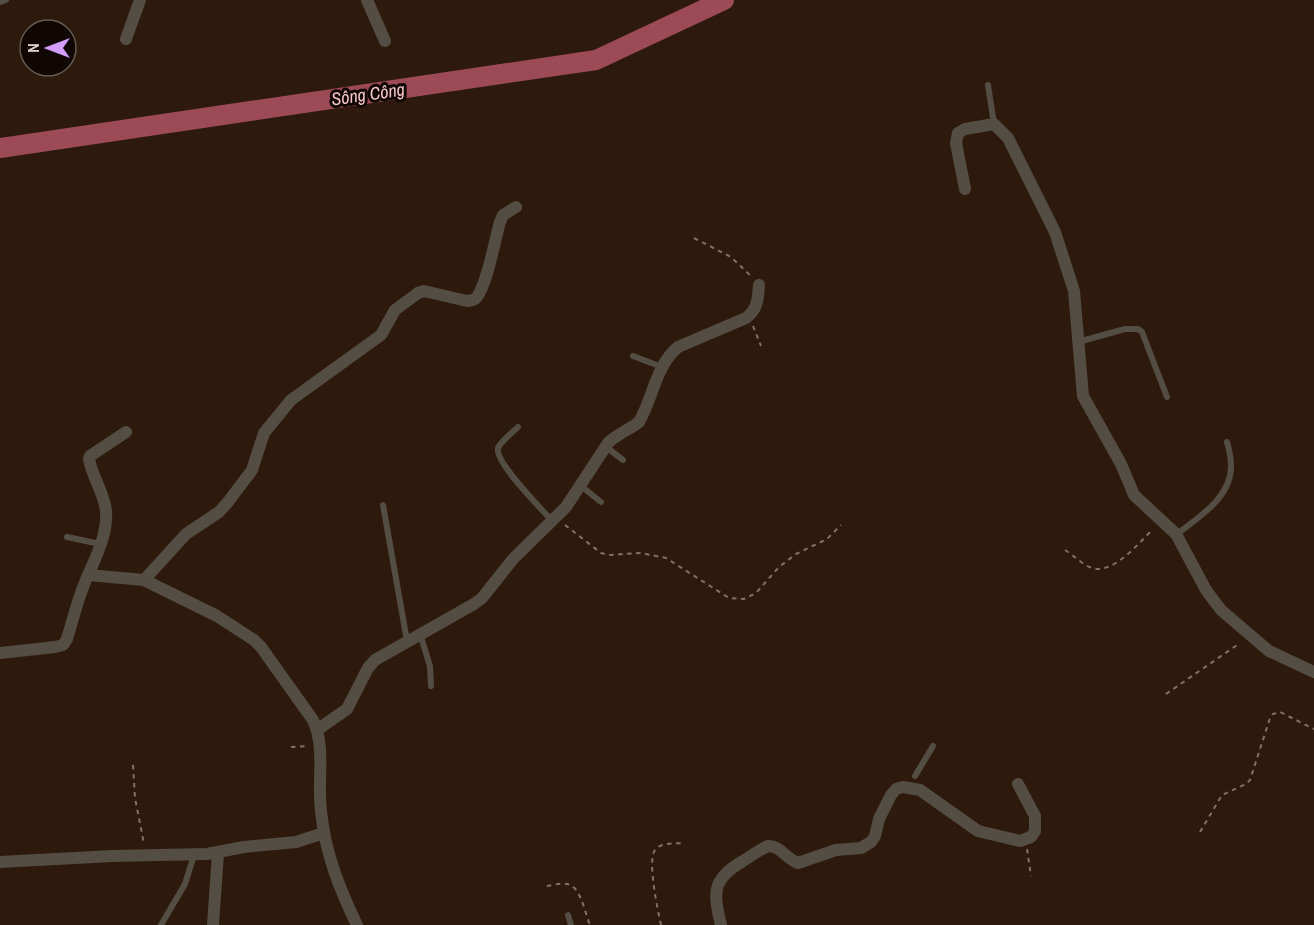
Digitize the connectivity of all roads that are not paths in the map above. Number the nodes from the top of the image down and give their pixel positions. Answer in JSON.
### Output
{"nodes":[{"id":1,"x":6,"y":0,"type":"edge"},
{"id":2,"x":140,"y":0,"type":"edge"},
{"id":3,"x":367,"y":0,"type":"edge"},
{"id":4,"x":0,"y":2,"type":"edge"},
{"id":5,"x":126,"y":39,"type":"dead end"},
{"id":6,"x":384,"y":41,"type":"dead end"},
{"id":7,"x":988,"y":85,"type":"dead end"},
{"id":8,"x":994,"y":124,"type":"junction"},
{"id":9,"x":965,"y":189,"type":"dead end"},
{"id":10,"x":516,"y":207,"type":"dead end"},
{"id":11,"x":759,"y":285,"type":"road end"},
{"id":12,"x":1078,"y":342,"type":"junction"},
{"id":13,"x":633,"y":356,"type":"dead end"},
{"id":14,"x":662,"y":367,"type":"junction"},
{"id":15,"x":1167,"y":397,"type":"dead end"},
{"id":16,"x":518,"y":427,"type":"dead end"},
{"id":17,"x":126,"y":432,"type":"dead end"},
{"id":18,"x":1227,"y":442,"type":"dead end"},
{"id":19,"x":606,"y":447,"type":"junction"},
{"id":20,"x":623,"y":460,"type":"dead end"},
{"id":21,"x":581,"y":486,"type":"junction"},
{"id":22,"x":601,"y":502,"type":"dead end"},
{"id":23,"x":383,"y":506,"type":"dead end"},
{"id":24,"x":554,"y":519,"type":"junction"},
{"id":25,"x":1176,"y":534,"type":"junction"},
{"id":26,"x":67,"y":537,"type":"dead end"},
{"id":27,"x":101,"y":544,"type":"junction"},
{"id":28,"x":88,"y":574,"type":"junction"},
{"id":29,"x":144,"y":580,"type":"junction"},
{"id":30,"x":420,"y":634,"type":"junction"},
{"id":31,"x":407,"y":641,"type":"junction"},
{"id":32,"x":0,"y":653,"type":"edge"},
{"id":33,"x":1314,"y":672,"type":"edge"},
{"id":34,"x":431,"y":686,"type":"dead end"},
{"id":35,"x":317,"y":730,"type":"junction"},
{"id":36,"x":933,"y":746,"type":"dead end"},
{"id":37,"x":913,"y":782,"type":"junction"},
{"id":38,"x":1018,"y":784,"type":"dead end"},
{"id":39,"x":324,"y":833,"type":"junction"},
{"id":40,"x":218,"y":853,"type":"junction"},
{"id":41,"x":194,"y":855,"type":"junction"},
{"id":42,"x":0,"y":862,"type":"edge"},
{"id":43,"x":568,"y":915,"type":"dead end"},
{"id":44,"x":161,"y":925,"type":"edge"},
{"id":45,"x":213,"y":925,"type":"edge"},
{"id":46,"x":357,"y":925,"type":"edge"},
{"id":47,"x":571,"y":925,"type":"edge"},
{"id":48,"x":721,"y":925,"type":"edge"}],
"edges":[{"from":1,"to":4,"type":"lane"},
{"from":2,"to":5,"type":"street"},
{"from":3,"to":6,"type":"street"},
{"from":7,"to":8,"type":"lane"},
{"from":8,"to":9,"type":"street"},
{"from":8,"to":12,"type":"street"},
{"from":10,"to":29,"type":"street"},
{"from":11,"to":14,"type":"street"},
{"from":12,"to":15,"type":"lane"},
{"from":12,"to":25,"type":"street"},
{"from":13,"to":14,"type":"lane"},
{"from":14,"to":19,"type":"street"},
{"from":16,"to":24,"type":"lane"},
{"from":17,"to":27,"type":"street"},
{"from":18,"to":25,"type":"lane"},
{"from":19,"to":20,"type":"lane"},
{"from":19,"to":21,"type":"street"},
{"from":21,"to":22,"type":"lane"},
{"from":21,"to":24,"type":"street"},
{"from":23,"to":31,"type":"lane"},
{"from":24,"to":30,"type":"street"},
{"from":25,"to":33,"type":"street"},
{"from":26,"to":27,"type":"lane"},
{"from":27,"to":28,"type":"street"},
{"from":28,"to":29,"type":"street"},
{"from":28,"to":32,"type":"street"},
{"from":29,"to":35,"type":"street"},
{"from":30,"to":31,"type":"street"},
{"from":30,"to":34,"type":"lane"},
{"from":31,"to":35,"type":"street"},
{"from":35,"to":39,"type":"street"},
{"from":36,"to":37,"type":"lane"},
{"from":37,"to":38,"type":"street"},
{"from":37,"to":48,"type":"street"},
{"from":39,"to":40,"type":"street"},
{"from":39,"to":46,"type":"street"},
{"from":40,"to":41,"type":"street"},
{"from":40,"to":45,"type":"street"},
{"from":41,"to":42,"type":"street"},
{"from":41,"to":44,"type":"lane"},
{"from":43,"to":47,"type":"lane"}]}
